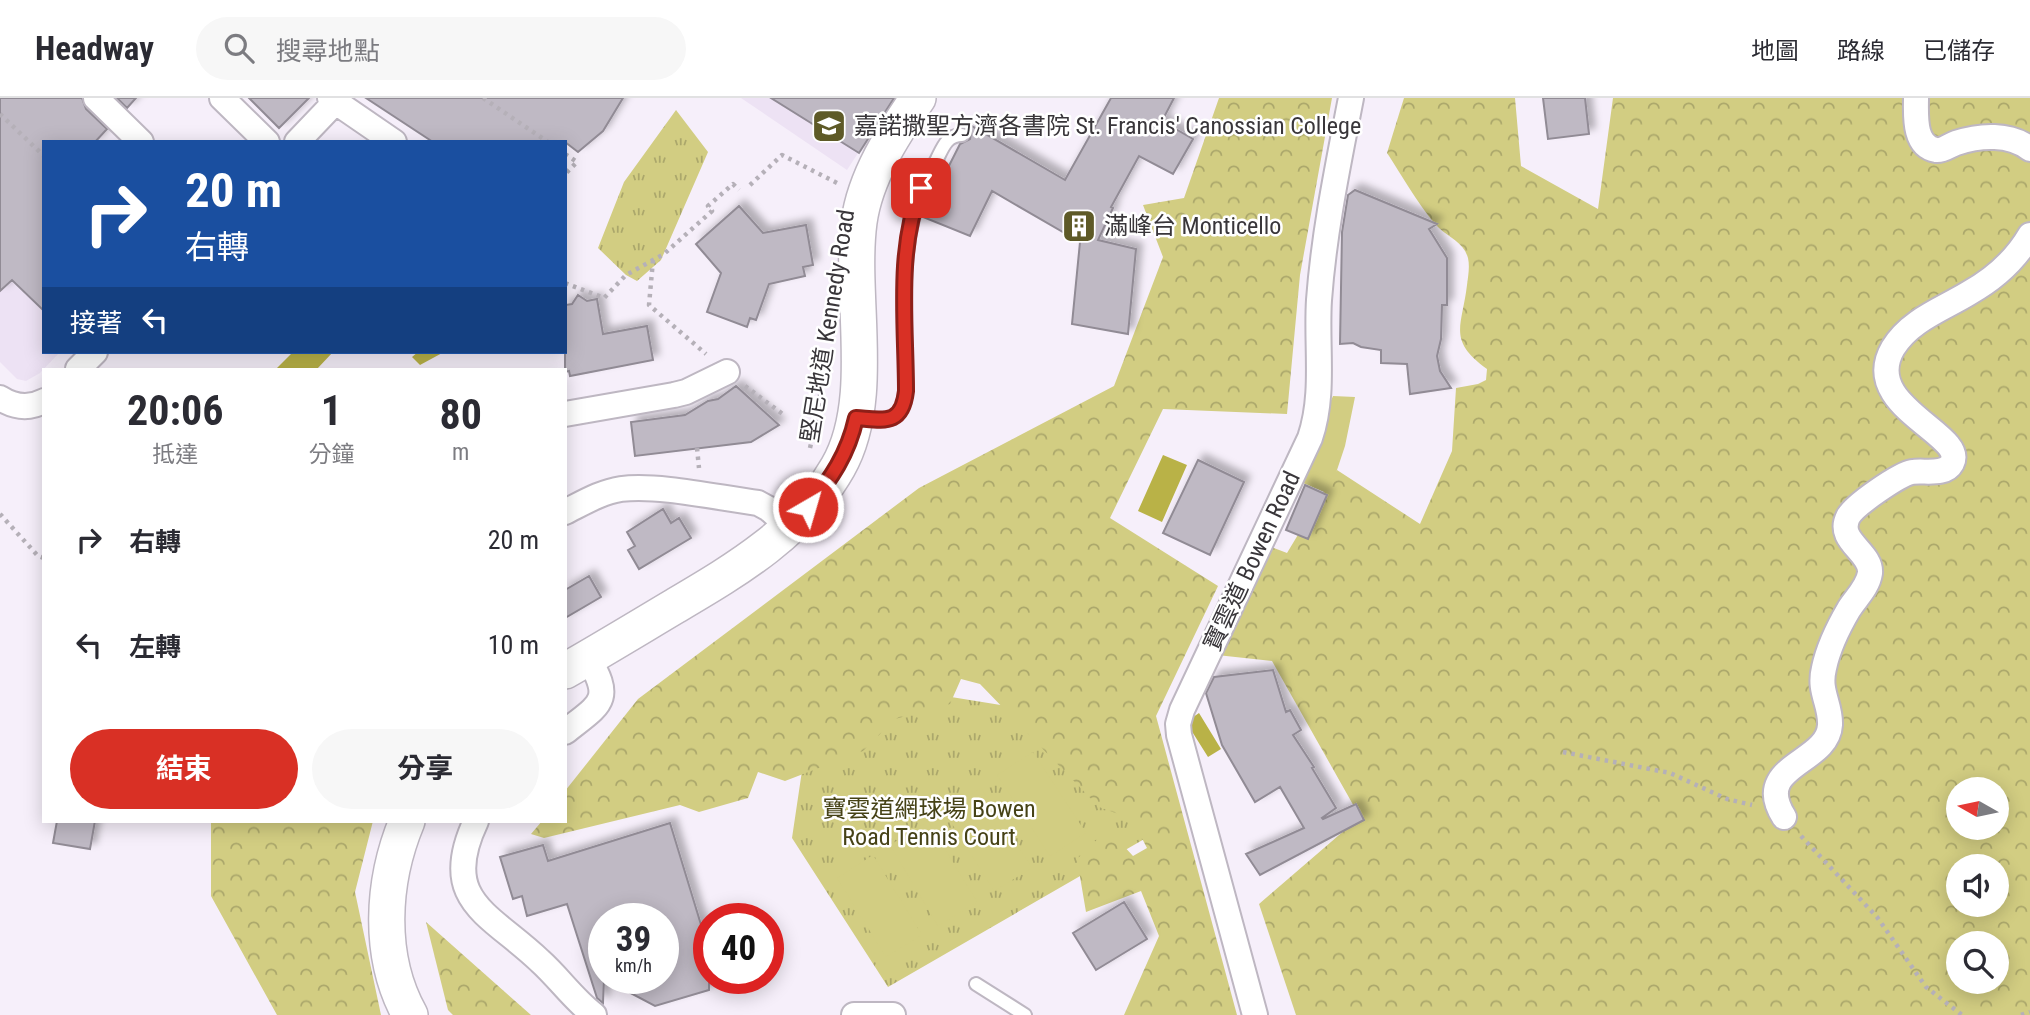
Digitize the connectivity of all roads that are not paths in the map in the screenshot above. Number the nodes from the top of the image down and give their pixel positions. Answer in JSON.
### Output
{"nodes":[{"id":1,"x":96,"y":98,"type":"edge"},
{"id":2,"x":222,"y":98,"type":"edge"},
{"id":3,"x":918,"y":98,"type":"edge"},
{"id":4,"x":1351,"y":98,"type":"edge"},
{"id":5,"x":1916,"y":98,"type":"edge"},
{"id":6,"x":334,"y":99,"type":"edge"},
{"id":7,"x":962,"y":135,"type":"dead end"},
{"id":8,"x":139,"y":140,"type":"edge"},
{"id":9,"x":265,"y":140,"type":"edge"},
{"id":10,"x":299,"y":140,"type":"edge"},
{"id":11,"x":391,"y":140,"type":"edge"},
{"id":12,"x":2030,"y":149,"type":"edge"},
{"id":13,"x":2030,"y":235,"type":"edge"},
{"id":14,"x":93,"y":354,"type":"edge"},
{"id":15,"x":79,"y":368,"type":"edge"},
{"id":16,"x":727,"y":372,"type":"dead end"},
{"id":17,"x":4,"y":401,"type":"edge"},
{"id":18,"x":42,"y":402,"type":"edge"},
{"id":19,"x":567,"y":414,"type":"edge"},
{"id":20,"x":856,"y":418,"type":"junction"},
{"id":21,"x":567,"y":511,"type":"edge"},
{"id":22,"x":789,"y":527,"type":"junction"},
{"id":23,"x":577,"y":665,"type":"edge"},
{"id":24,"x":567,"y":730,"type":"edge"},
{"id":25,"x":1781,"y":812,"type":"road end"},
{"id":26,"x":406,"y":823,"type":"edge"},
{"id":27,"x":475,"y":823,"type":"edge"},
{"id":28,"x":976,"y":984,"type":"dead end"},
{"id":29,"x":410,"y":1015,"type":"edge"},
{"id":30,"x":594,"y":1015,"type":"edge"},
{"id":31,"x":854,"y":1015,"type":"edge"},
{"id":32,"x":893,"y":1015,"type":"edge"},
{"id":33,"x":1025,"y":1015,"type":"edge"},
{"id":34,"x":1255,"y":1015,"type":"edge"}],
"edges":[{"from":1,"to":8,"type":"street"},
{"from":2,"to":9,"type":"street"},
{"from":3,"to":20,"type":"street","name":"堅尼地道 Kennedy Road"},
{"from":4,"to":34,"type":"street","name":"寶雲道 Bowen Road"},
{"from":5,"to":12,"type":"street"},
{"from":6,"to":10,"type":"street"},
{"from":6,"to":11,"type":"street"},
{"from":7,"to":20,"type":"lane"},
{"from":13,"to":25,"type":"street"},
{"from":14,"to":15,"type":"street"},
{"from":16,"to":19,"type":"street"},
{"from":17,"to":18,"type":"street"},
{"from":20,"to":22,"type":"street","name":"堅尼地道 Kennedy Road"},
{"from":21,"to":22,"type":"street"},
{"from":22,"to":23,"type":"street","name":"堅尼地道 Kennedy Road"},
{"from":23,"to":24,"type":"street"},
{"from":26,"to":29,"type":"street"},
{"from":27,"to":30,"type":"street"},
{"from":28,"to":33,"type":"lane"},
{"from":31,"to":32,"type":"street"}]}
